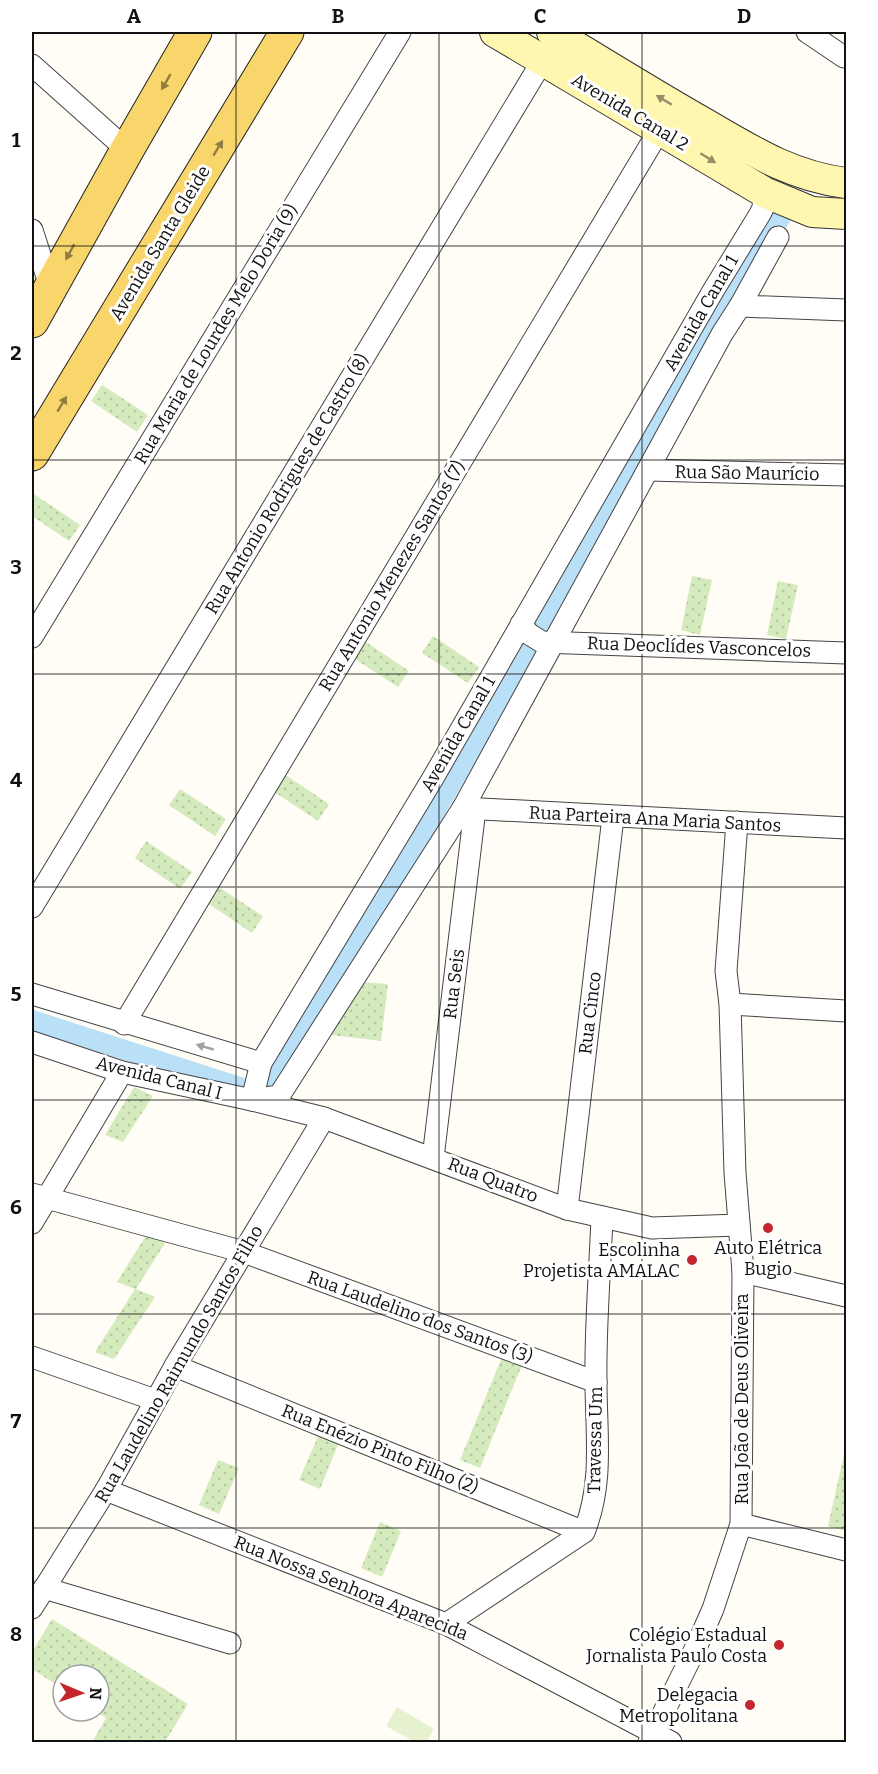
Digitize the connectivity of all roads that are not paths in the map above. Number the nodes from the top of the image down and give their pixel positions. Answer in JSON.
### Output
{"nodes":[{"id":1,"x":195,"y":32,"type":"edge"},
{"id":2,"x":287,"y":32,"type":"edge"},
{"id":3,"x":400,"y":32,"type":"edge"},
{"id":4,"x":495,"y":32,"type":"edge"},
{"id":5,"x":552,"y":32,"type":"edge"},
{"id":6,"x":807,"y":32,"type":"edge"},
{"id":7,"x":844,"y":57,"type":"dead end"},
{"id":8,"x":543,"y":60,"type":"junction"},
{"id":9,"x":32,"y":65,"type":"edge"},
{"id":10,"x":660,"y":129,"type":"junction"},
{"id":11,"x":127,"y":150,"type":"junction"},
{"id":12,"x":846,"y":183,"type":"edge"},
{"id":13,"x":764,"y":192,"type":"junction"},
{"id":14,"x":846,"y":214,"type":"edge"},
{"id":15,"x":32,"y":230,"type":"edge"},
{"id":16,"x":778,"y":237,"type":"dead end"},
{"id":17,"x":50,"y":286,"type":"junction"},
{"id":18,"x":740,"y":306,"type":"junction"},
{"id":19,"x":846,"y":310,"type":"edge"},
{"id":20,"x":32,"y":321,"type":"edge"},
{"id":21,"x":32,"y":454,"type":"edge"},
{"id":22,"x":648,"y":470,"type":"junction"},
{"id":23,"x":846,"y":475,"type":"edge"},
{"id":24,"x":536,"y":636,"type":"junction"},
{"id":25,"x":32,"y":637,"type":"edge"},
{"id":26,"x":846,"y":652,"type":"edge"},
{"id":27,"x":469,"y":809,"type":"junction"},
{"id":28,"x":613,"y":817,"type":"junction"},
{"id":29,"x":736,"y":822,"type":"junction"},
{"id":30,"x":846,"y":828,"type":"edge"},
{"id":31,"x":32,"y":907,"type":"edge"},
{"id":32,"x":32,"y":994,"type":"edge"},
{"id":33,"x":730,"y":1004,"type":"junction"},
{"id":34,"x":846,"y":1011,"type":"edge"},
{"id":35,"x":124,"y":1024,"type":"junction"},
{"id":36,"x":32,"y":1041,"type":"edge"},
{"id":37,"x":261,"y":1063,"type":"junction"},
{"id":38,"x":122,"y":1072,"type":"junction"},
{"id":39,"x":252,"y":1100,"type":"junction"},
{"id":40,"x":324,"y":1118,"type":"junction"},
{"id":41,"x":433,"y":1158,"type":"junction"},
{"id":42,"x":39,"y":1196,"type":"edge"},
{"id":43,"x":567,"y":1209,"type":"junction"},
{"id":44,"x":602,"y":1217,"type":"junction"},
{"id":45,"x":32,"y":1223,"type":"edge"},
{"id":46,"x":739,"y":1226,"type":"junction"},
{"id":47,"x":244,"y":1252,"type":"junction"},
{"id":48,"x":743,"y":1272,"type":"junction"},
{"id":49,"x":846,"y":1296,"type":"edge"},
{"id":50,"x":32,"y":1357,"type":"edge"},
{"id":51,"x":175,"y":1366,"type":"junction"},
{"id":52,"x":596,"y":1382,"type":"junction"},
{"id":53,"x":155,"y":1400,"type":"junction"},
{"id":54,"x":105,"y":1490,"type":"junction"},
{"id":55,"x":741,"y":1524,"type":"junction"},
{"id":56,"x":584,"y":1532,"type":"junction"},
{"id":57,"x":846,"y":1550,"type":"edge"},
{"id":58,"x":44,"y":1588,"type":"junction"},
{"id":59,"x":32,"y":1608,"type":"edge"},
{"id":60,"x":446,"y":1624,"type":"junction"},
{"id":61,"x":230,"y":1643,"type":"dead end"},
{"id":62,"x":658,"y":1739,"type":"edge"}],
"edges":[{"from":1,"to":11,"type":"main road","one_way":true},
{"from":21,"to":2,"type":"main road","name":"Avenida Santa Gleide","one_way":true},
{"from":3,"to":25,"type":"street","name":"Rua Maria de Lourdes Melo Doria (9)"},
{"from":4,"to":8,"type":"main road","name":"Avenida Canal 2"},
{"from":12,"to":5,"type":"main road","name":"Avenida Canal 2","one_way":true},
{"from":6,"to":7,"type":"street"},
{"from":8,"to":10,"type":"main road","name":"Avenida Canal 2"},
{"from":8,"to":31,"type":"street","name":"Rua Antonio Rodrigues de Castro (8)"},
{"from":9,"to":11,"type":"street"},
{"from":10,"to":13,"type":"main road","name":"Avenida Canal 2","one_way":true},
{"from":10,"to":35,"type":"street","name":"Rua Antonio Menezes Santos (7)"},
{"from":11,"to":17,"type":"main road","one_way":true},
{"from":13,"to":14,"type":"main road","name":"Avenida Canal 2"},
{"from":13,"to":24,"type":"street","name":"Avenida Canal 1"},
{"from":15,"to":17,"type":"street"},
{"from":16,"to":18,"type":"street","name":"Avenida Canal 1"},
{"from":17,"to":20,"type":"main road"},
{"from":18,"to":19,"type":"street"},
{"from":18,"to":22,"type":"street","name":"Avenida Canal 1"},
{"from":22,"to":23,"type":"street","name":"Rua São Maurício"},
{"from":22,"to":24,"type":"street","name":"Avenida Canal 1"},
{"from":24,"to":26,"type":"street","name":"Rua Deoclídes Vasconcelos"},
{"from":24,"to":27,"type":"street","name":"Avenida Canal 1"},
{"from":24,"to":37,"type":"street","name":"Avenida Canal 1"},
{"from":27,"to":28,"type":"street","name":"Rua Parteira Ana Maria Santos"},
{"from":27,"to":39,"type":"street","name":"Avenida Canal 1"},
{"from":27,"to":41,"type":"street","name":"Rua Seis"},
{"from":28,"to":29,"type":"street","name":"Rua Parteira Ana Maria Santos"},
{"from":28,"to":43,"type":"street","name":"Rua Cinco"},
{"from":29,"to":30,"type":"street","name":"Rua Parteira Ana Maria Santos"},
{"from":29,"to":33,"type":"street","name":"Rua João de Deus Oliveira"},
{"from":32,"to":35,"type":"street"},
{"from":33,"to":34,"type":"street"},
{"from":33,"to":46,"type":"street","name":"Rua João de Deus Oliveira"},
{"from":37,"to":35,"type":"street","one_way":true},
{"from":36,"to":38,"type":"street","name":"Avenida Canal I"},
{"from":37,"to":39,"type":"street","name":"Avenida Canal 1"},
{"from":38,"to":39,"type":"street","name":"Avenida Canal I"},
{"from":38,"to":42,"type":"street"},
{"from":39,"to":40,"type":"street","name":"Rua Quatro"},
{"from":40,"to":41,"type":"street","name":"Rua Quatro"},
{"from":40,"to":47,"type":"street","name":"Rua Laudelino Raimundo Santos Filho"},
{"from":41,"to":43,"type":"street","name":"Rua Quatro"},
{"from":42,"to":45,"type":"street"},
{"from":42,"to":47,"type":"street","name":"Rua Laudelino dos Santos (3)"},
{"from":43,"to":44,"type":"street","name":"Rua Quatro"},
{"from":44,"to":46,"type":"street","name":"Rua Quatro"},
{"from":44,"to":52,"type":"street","name":"Travessa Um"},
{"from":46,"to":48,"type":"street","name":"Rua João de Deus Oliveira"},
{"from":47,"to":51,"type":"street","name":"Rua Laudelino Raimundo Santos Filho"},
{"from":47,"to":52,"type":"street","name":"Rua Laudelino dos Santos (3)"},
{"from":48,"to":49,"type":"street"},
{"from":48,"to":55,"type":"street","name":"Rua João de Deus Oliveira"},
{"from":50,"to":53,"type":"street"},
{"from":51,"to":53,"type":"street","name":"Rua Laudelino Raimundo Santos Filho"},
{"from":51,"to":56,"type":"street","name":"Rua Enézio Pinto Filho (2)"},
{"from":52,"to":56,"type":"street","name":"Travessa Um"},
{"from":53,"to":54,"type":"street","name":"Rua Laudelino Raimundo Santos Filho"},
{"from":54,"to":58,"type":"street","name":"Rua Laudelino Raimundo Santos Filho"},
{"from":54,"to":60,"type":"street","name":"Rua Nossa Senhora Aparecida"},
{"from":55,"to":57,"type":"street"},
{"from":55,"to":62,"type":"street","name":"Rua João de Deus Oliveira"},
{"from":56,"to":60,"type":"street"},
{"from":58,"to":59,"type":"street","name":"Rua Laudelino Raimundo Santos Filho"},
{"from":58,"to":61,"type":"street"},
{"from":60,"to":62,"type":"street","name":"Rua Nossa Senhora Aparecida"}]}
